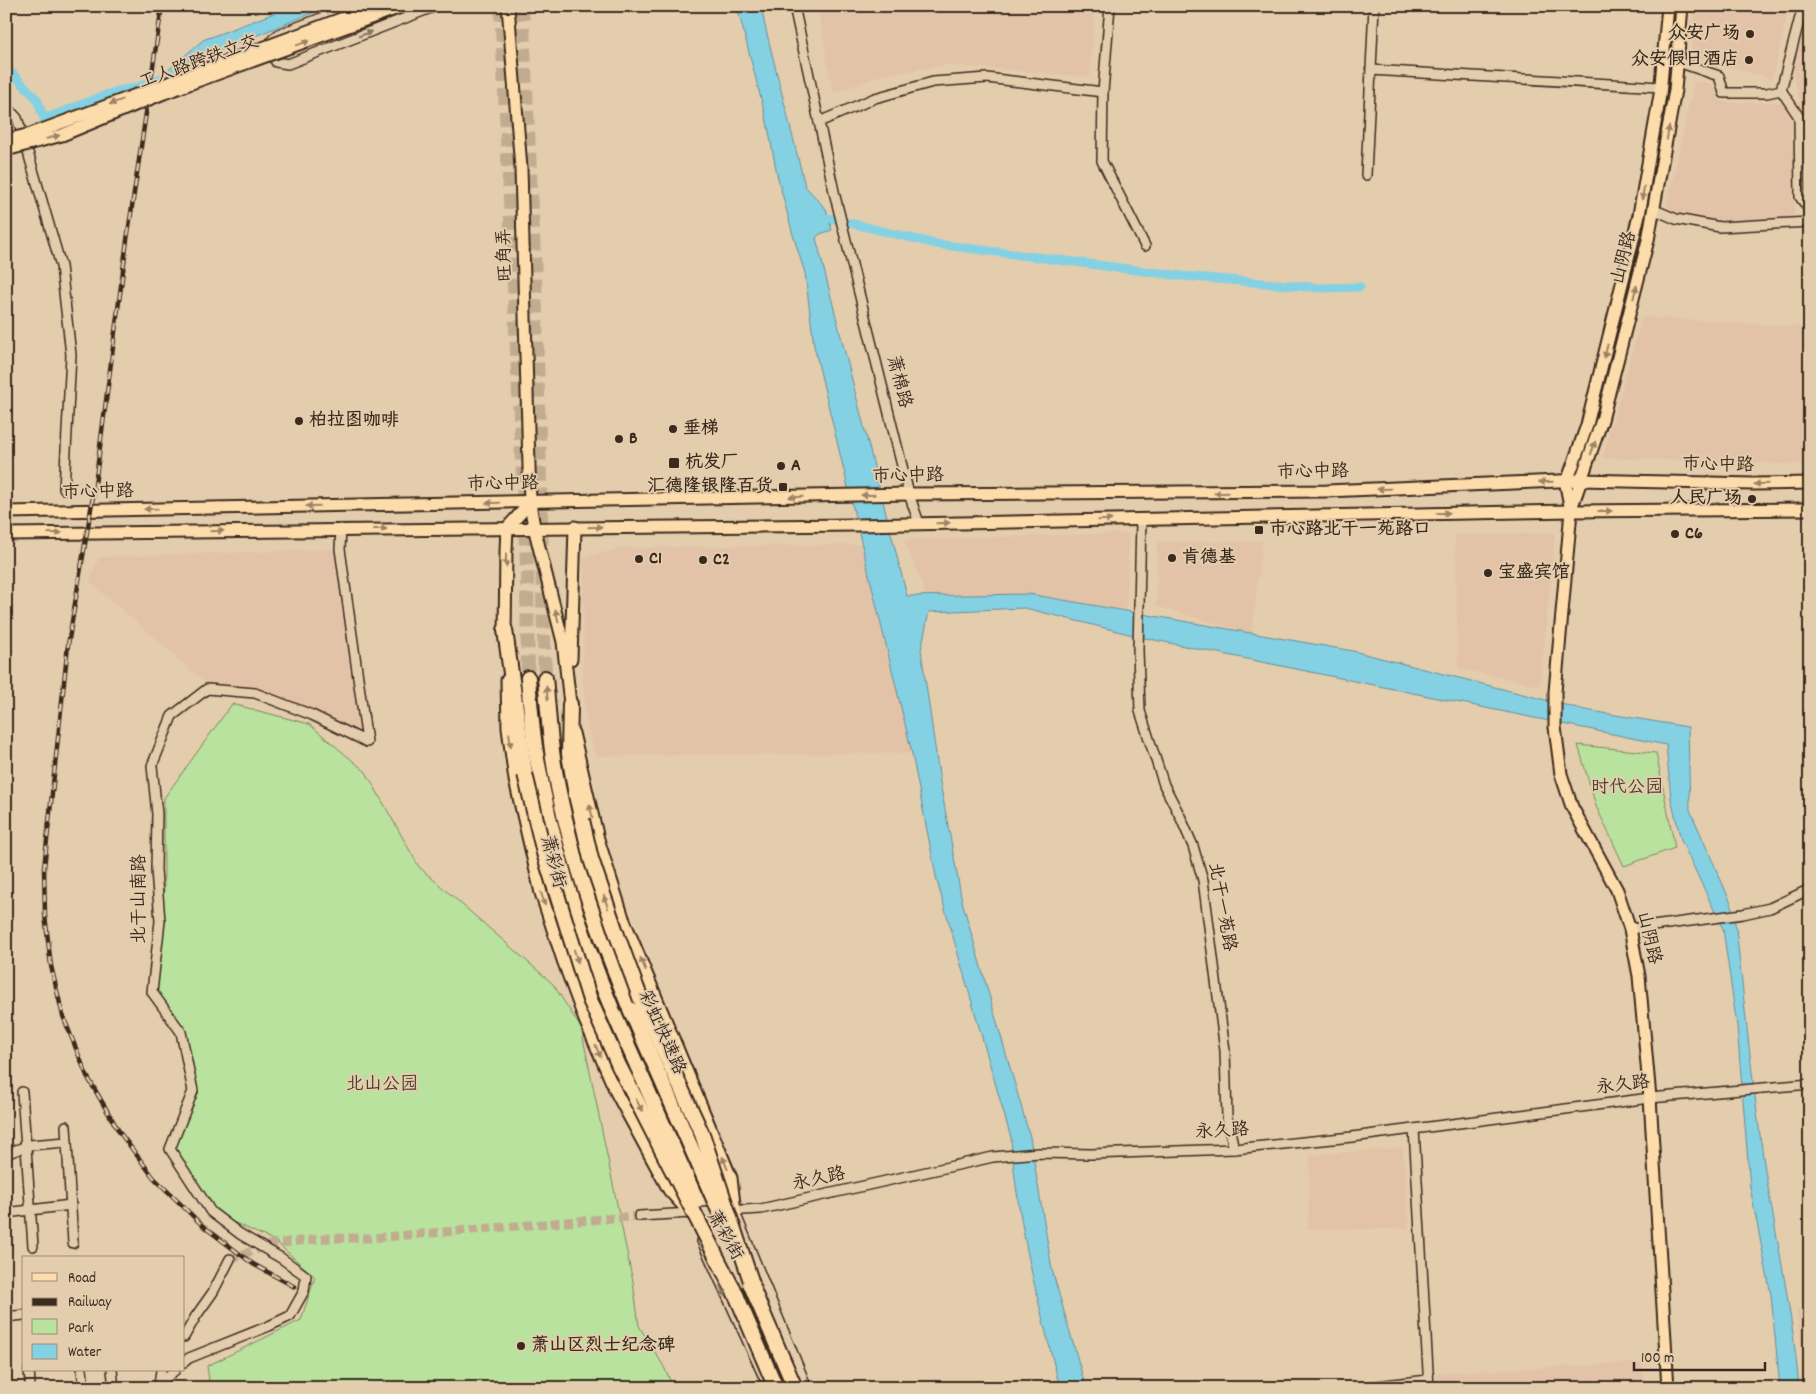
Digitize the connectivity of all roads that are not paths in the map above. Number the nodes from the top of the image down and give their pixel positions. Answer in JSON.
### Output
{"nodes":[{"id":1,"x":353,"y":6,"type":"edge"},
{"id":2,"x":376,"y":6,"type":"edge"},
{"id":3,"x":403,"y":6,"type":"edge"},
{"id":4,"x":436,"y":6,"type":"edge"},
{"id":5,"x":508,"y":6,"type":"edge"},
{"id":6,"x":794,"y":6,"type":"edge"},
{"id":7,"x":1110,"y":6,"type":"edge"},
{"id":8,"x":1374,"y":6,"type":"edge"},
{"id":9,"x":1668,"y":6,"type":"edge"},
{"id":10,"x":1682,"y":6,"type":"edge"},
{"id":11,"x":1803,"y":6,"type":"edge"},
{"id":12,"x":1678,"y":62,"type":"junction"},
{"id":13,"x":1371,"y":70,"type":"junction"},
{"id":14,"x":1661,"y":87,"type":"junction"},
{"id":15,"x":1781,"y":90,"type":"junction"},
{"id":16,"x":1103,"y":92,"type":"junction"},
{"id":17,"x":6,"y":106,"type":"edge"},
{"id":18,"x":819,"y":122,"type":"junction"},
{"id":19,"x":58,"y":123,"type":"junction"},
{"id":20,"x":6,"y":131,"type":"edge"},
{"id":21,"x":6,"y":140,"type":"edge"},
{"id":22,"x":6,"y":150,"type":"edge"},
{"id":23,"x":1366,"y":175,"type":"dead end"},
{"id":24,"x":1655,"y":210,"type":"junction"},
{"id":25,"x":1810,"y":212,"type":"edge"},
{"id":26,"x":1810,"y":222,"type":"edge"},
{"id":27,"x":1145,"y":246,"type":"dead end"},
{"id":28,"x":1582,"y":480,"type":"junction"},
{"id":29,"x":1568,"y":481,"type":"junction"},
{"id":30,"x":1810,"y":483,"type":"edge"},
{"id":31,"x":64,"y":489,"type":"dead end"},
{"id":32,"x":909,"y":494,"type":"junction"},
{"id":33,"x":530,"y":502,"type":"junction"},
{"id":34,"x":1810,"y":509,"type":"edge"},
{"id":35,"x":1571,"y":511,"type":"junction"},
{"id":36,"x":6,"y":512,"type":"edge"},
{"id":37,"x":1141,"y":520,"type":"junction"},
{"id":38,"x":919,"y":523,"type":"junction"},
{"id":39,"x":534,"y":527,"type":"junction"},
{"id":40,"x":575,"y":527,"type":"junction"},
{"id":41,"x":507,"y":528,"type":"junction"},
{"id":42,"x":341,"y":529,"type":"junction"},
{"id":43,"x":6,"y":534,"type":"edge"},
{"id":44,"x":505,"y":630,"type":"junction"},
{"id":45,"x":528,"y":678,"type":"tunnel mouth"},
{"id":46,"x":545,"y":678,"type":"tunnel mouth"},
{"id":47,"x":570,"y":704,"type":"junction"},
{"id":48,"x":1810,"y":889,"type":"edge"},
{"id":49,"x":1630,"y":929,"type":"junction"},
{"id":50,"x":1810,"y":1084,"type":"edge"},
{"id":51,"x":22,"y":1092,"type":"dead end"},
{"id":52,"x":1650,"y":1098,"type":"junction"},
{"id":53,"x":66,"y":1126,"type":"dead end"},
{"id":54,"x":1414,"y":1129,"type":"junction"},
{"id":55,"x":66,"y":1142,"type":"junction"},
{"id":56,"x":25,"y":1147,"type":"junction"},
{"id":57,"x":1234,"y":1149,"type":"junction"},
{"id":58,"x":6,"y":1154,"type":"edge"},
{"id":59,"x":71,"y":1205,"type":"junction"},
{"id":60,"x":30,"y":1210,"type":"junction"},
{"id":61,"x":734,"y":1211,"type":"junction"},
{"id":62,"x":6,"y":1213,"type":"edge"},
{"id":63,"x":690,"y":1213,"type":"junction"},
{"id":64,"x":639,"y":1216,"type":"tunnel mouth"},
{"id":65,"x":73,"y":1243,"type":"dead end"},
{"id":66,"x":33,"y":1246,"type":"dead end"},
{"id":67,"x":230,"y":1259,"type":"tunnel mouth"},
{"id":68,"x":754,"y":1290,"type":"junction"},
{"id":69,"x":737,"y":1297,"type":"junction"},
{"id":70,"x":22,"y":1315,"type":"edge"},
{"id":71,"x":6,"y":1317,"type":"edge"},
{"id":72,"x":185,"y":1335,"type":"edge"},
{"id":73,"x":185,"y":1361,"type":"edge"},
{"id":74,"x":29,"y":1372,"type":"edge"},
{"id":75,"x":82,"y":1372,"type":"edge"},
{"id":76,"x":112,"y":1372,"type":"edge"},
{"id":77,"x":161,"y":1372,"type":"edge"},
{"id":78,"x":172,"y":1372,"type":"edge"},
{"id":79,"x":30,"y":1383,"type":"dead end"},
{"id":80,"x":1429,"y":1384,"type":"edge"},
{"id":81,"x":159,"y":1386,"type":"edge"},
{"id":82,"x":84,"y":1388,"type":"edge"},
{"id":83,"x":114,"y":1388,"type":"edge"},
{"id":84,"x":769,"y":1388,"type":"edge"},
{"id":85,"x":776,"y":1388,"type":"edge"},
{"id":86,"x":780,"y":1388,"type":"edge"},
{"id":87,"x":795,"y":1388,"type":"edge"},
{"id":88,"x":800,"y":1388,"type":"edge"},
{"id":89,"x":808,"y":1388,"type":"edge"},
{"id":90,"x":1360,"y":1388,"type":"edge"},
{"id":91,"x":1668,"y":1388,"type":"edge"}],
"edges":[{"from":1,"to":4,"type":"street","one_way":true},
{"from":2,"to":19,"type":"main road","name":"工人路跨铁立交","one_way":true,"bridge":true},
{"from":22,"to":3,"type":"main road","name":"工人路跨铁立交","one_way":true,"bridge":true},
{"from":5,"to":33,"type":"main road","name":"旺角弄"},
{"from":6,"to":18,"type":"street"},
{"from":7,"to":16,"type":"street"},
{"from":8,"to":13,"type":"street"},
{"from":9,"to":14,"type":"main road","name":"山阴路"},
{"from":10,"to":12,"type":"main road","name":"山阴路"},
{"from":11,"to":15,"type":"street"},
{"from":12,"to":15,"type":"street"},
{"from":24,"to":12,"type":"main road","name":"山阴路","one_way":true},
{"from":13,"to":14,"type":"street"},
{"from":13,"to":23,"type":"street"},
{"from":14,"to":29,"type":"main road","name":"山阴路","one_way":true},
{"from":15,"to":25,"type":"street"},
{"from":16,"to":18,"type":"street"},
{"from":16,"to":27,"type":"street"},
{"from":17,"to":31,"type":"street"},
{"from":18,"to":32,"type":"street","name":"萧棉路"},
{"from":19,"to":20,"type":"main road","bridge":true},
{"from":19,"to":21,"type":"main road","name":"工人路跨铁立交","bridge":true},
{"from":24,"to":26,"type":"street"},
{"from":28,"to":24,"type":"main road","name":"山阴路","one_way":true},
{"from":28,"to":29,"type":"main road","name":"市心中路"},
{"from":30,"to":28,"type":"main road","name":"市心中路","one_way":true},
{"from":28,"to":35,"type":"main road","name":"山阴路"},
{"from":29,"to":32,"type":"main road","name":"市心中路","one_way":true},
{"from":29,"to":35,"type":"main road","name":"山阴路"},
{"from":32,"to":33,"type":"main road","name":"市心中路","one_way":true},
{"from":32,"to":38,"type":"street","name":"萧棉路"},
{"from":33,"to":36,"type":"main road","name":"市心中路","one_way":true},
{"from":33,"to":39,"type":"main road","name":"萧彩街"},
{"from":33,"to":41,"type":"main road"},
{"from":35,"to":34,"type":"main road","one_way":true},
{"from":37,"to":35,"type":"main road","one_way":true},
{"from":35,"to":49,"type":"main road","name":"山阴路"},
{"from":38,"to":37,"type":"main road","one_way":true},
{"from":37,"to":57,"type":"street","name":"北干一苑路"},
{"from":40,"to":38,"type":"main road","one_way":true},
{"from":39,"to":40,"type":"main road"},
{"from":39,"to":41,"type":"main road"},
{"from":47,"to":39,"type":"main road","name":"萧彩街","one_way":true},
{"from":40,"to":47,"type":"main road","name":"萧彩街"},
{"from":42,"to":41,"type":"main road","one_way":true},
{"from":41,"to":44,"type":"main road","name":"萧彩街","one_way":true},
{"from":43,"to":42,"type":"main road","one_way":true},
{"from":42,"to":73,"type":"street","name":"北干山南路"},
{"from":44,"to":63,"type":"main road","name":"萧彩街","one_way":true},
{"from":44,"to":69,"type":"highway","one_way":true,"bridge":true},
{"from":45,"to":69,"type":"highway","name":"彩虹快速路","bridge":true},
{"from":68,"to":46,"type":"highway","name":"彩虹快速路","one_way":true,"bridge":true},
{"from":61,"to":47,"type":"main road","name":"萧彩街","one_way":true},
{"from":68,"to":47,"type":"highway","one_way":true,"bridge":true},
{"from":48,"to":49,"type":"street"},
{"from":49,"to":52,"type":"main road","name":"山阴路"},
{"from":50,"to":52,"type":"street","name":"永久路"},
{"from":51,"to":56,"type":"street"},
{"from":52,"to":54,"type":"street","name":"永久路"},
{"from":52,"to":91,"type":"main road","name":"山阴路"},
{"from":53,"to":55,"type":"street"},
{"from":54,"to":57,"type":"street","name":"永久路"},
{"from":54,"to":80,"type":"street"},
{"from":55,"to":56,"type":"street"},
{"from":55,"to":59,"type":"street"},
{"from":56,"to":58,"type":"street"},
{"from":56,"to":60,"type":"street"},
{"from":57,"to":61,"type":"street","name":"永久路"},
{"from":59,"to":60,"type":"street"},
{"from":59,"to":65,"type":"street"},
{"from":60,"to":62,"type":"street"},
{"from":60,"to":66,"type":"street"},
{"from":61,"to":63,"type":"street","name":"永久路"},
{"from":61,"to":88,"type":"main road","name":"萧彩街"},
{"from":61,"to":89,"type":"street"},
{"from":63,"to":64,"type":"street","name":"永久路"},
{"from":63,"to":84,"type":"street","one_way":true},
{"from":63,"to":86,"type":"main road","name":"萧彩街"},
{"from":67,"to":72,"type":"street"},
{"from":68,"to":87,"type":"highway","name":"彩虹快速路","bridge":true},
{"from":69,"to":85,"type":"highway","name":"彩虹快速路","bridge":true},
{"from":70,"to":71,"type":"street"},
{"from":74,"to":79,"type":"street"},
{"from":75,"to":82,"type":"street"},
{"from":76,"to":83,"type":"street"},
{"from":77,"to":81,"type":"street"},
{"from":78,"to":81,"type":"street"},
{"from":80,"to":90,"type":"street"}]}
